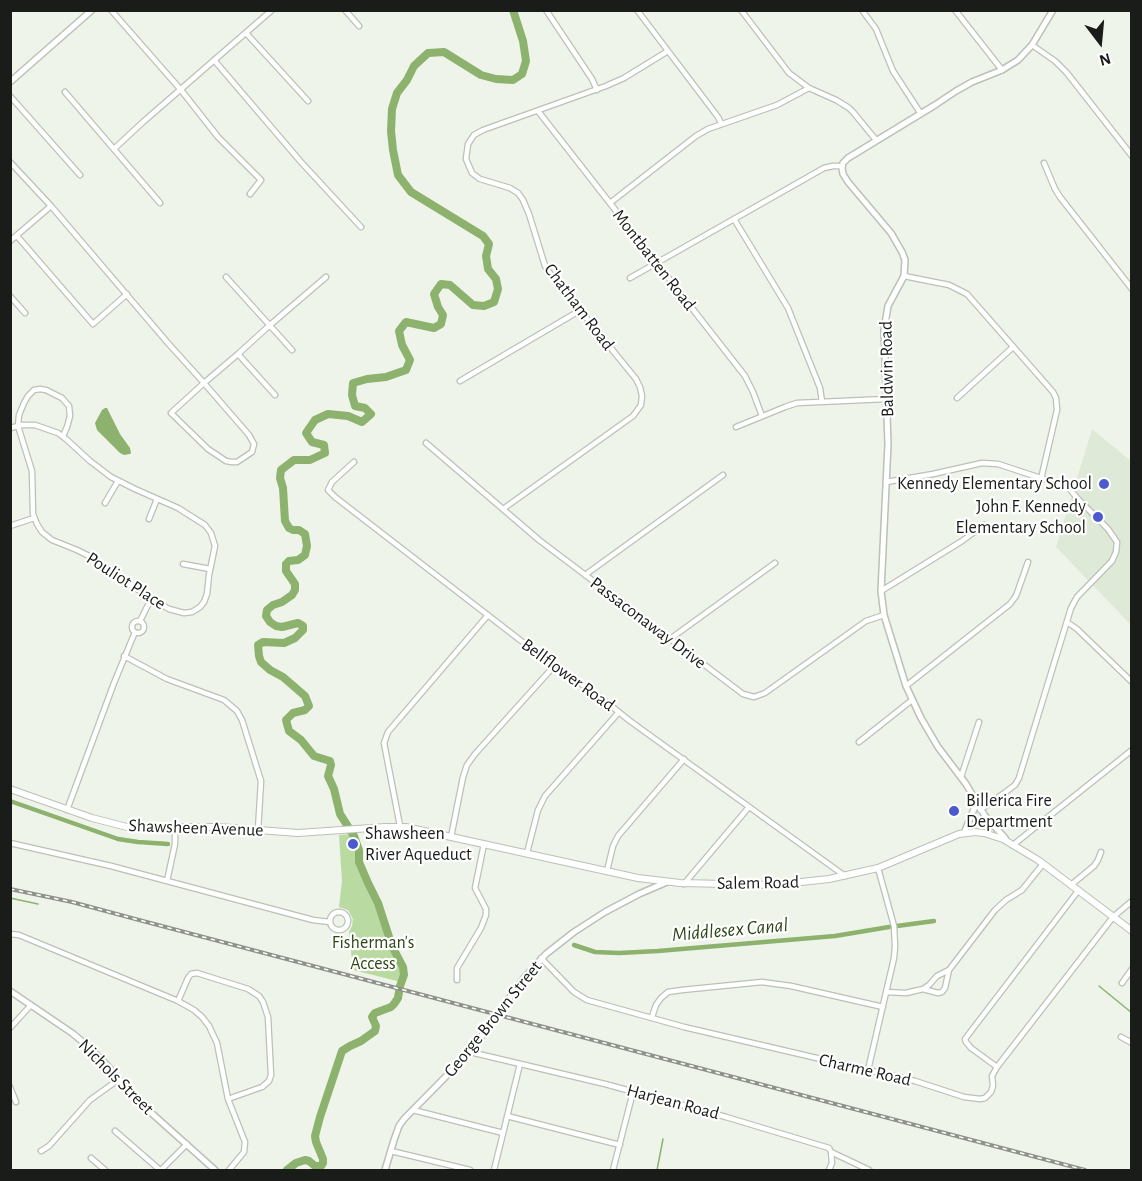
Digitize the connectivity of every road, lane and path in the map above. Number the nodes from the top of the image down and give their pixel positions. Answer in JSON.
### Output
{"nodes":[{"id":1,"x":92,"y":10,"type":"edge"},
{"id":2,"x":111,"y":10,"type":"edge"},
{"id":3,"x":272,"y":10,"type":"edge"},
{"id":4,"x":345,"y":10,"type":"edge"},
{"id":5,"x":546,"y":10,"type":"edge"},
{"id":6,"x":637,"y":10,"type":"edge"},
{"id":7,"x":741,"y":10,"type":"edge"},
{"id":8,"x":862,"y":10,"type":"edge"},
{"id":9,"x":956,"y":10,"type":"edge"},
{"id":10,"x":1051,"y":12,"type":"edge"},
{"id":11,"x":359,"y":26,"type":"dead end"},
{"id":12,"x":246,"y":33,"type":"junction"},
{"id":13,"x":1032,"y":45,"type":"junction"},
{"id":14,"x":668,"y":51,"type":"junction"},
{"id":15,"x":214,"y":60,"type":"junction"},
{"id":16,"x":1002,"y":70,"type":"junction"},
{"id":17,"x":10,"y":82,"type":"edge"},
{"id":18,"x":809,"y":88,"type":"junction"},
{"id":19,"x":182,"y":90,"type":"junction"},
{"id":20,"x":597,"y":90,"type":"junction"},
{"id":21,"x":64,"y":92,"type":"dead end"},
{"id":22,"x":10,"y":96,"type":"edge"},
{"id":23,"x":308,"y":101,"type":"dead end"},
{"id":24,"x":538,"y":111,"type":"junction"},
{"id":25,"x":921,"y":114,"type":"junction"},
{"id":26,"x":721,"y":123,"type":"junction"},
{"id":27,"x":876,"y":141,"type":"junction"},
{"id":28,"x":114,"y":148,"type":"junction"},
{"id":29,"x":1131,"y":156,"type":"edge"},
{"id":30,"x":10,"y":162,"type":"edge"},
{"id":31,"x":1044,"y":163,"type":"dead end"},
{"id":32,"x":843,"y":166,"type":"junction"},
{"id":33,"x":80,"y":175,"type":"dead end"},
{"id":34,"x":250,"y":194,"type":"dead end"},
{"id":35,"x":160,"y":202,"type":"dead end"},
{"id":36,"x":610,"y":203,"type":"junction"},
{"id":37,"x":51,"y":206,"type":"junction"},
{"id":38,"x":734,"y":219,"type":"junction"},
{"id":39,"x":361,"y":227,"type":"dead end"},
{"id":40,"x":17,"y":236,"type":"junction"},
{"id":41,"x":10,"y":241,"type":"edge"},
{"id":42,"x":656,"y":263,"type":"junction"},
{"id":43,"x":904,"y":276,"type":"junction"},
{"id":44,"x":226,"y":277,"type":"dead end"},
{"id":45,"x":326,"y":277,"type":"dead end"},
{"id":46,"x":630,"y":278,"type":"dead end"},
{"id":47,"x":1131,"y":289,"type":"edge"},
{"id":48,"x":127,"y":294,"type":"junction"},
{"id":49,"x":10,"y":296,"type":"edge"},
{"id":50,"x":579,"y":310,"type":"junction"},
{"id":51,"x":25,"y":313,"type":"dead end"},
{"id":52,"x":270,"y":325,"type":"junction"},
{"id":53,"x":1013,"y":347,"type":"junction"},
{"id":54,"x":292,"y":350,"type":"dead end"},
{"id":55,"x":238,"y":354,"type":"junction"},
{"id":56,"x":460,"y":381,"type":"dead end"},
{"id":57,"x":204,"y":383,"type":"junction"},
{"id":58,"x":275,"y":395,"type":"dead end"},
{"id":59,"x":957,"y":398,"type":"dead end"},
{"id":60,"x":886,"y":399,"type":"junction"},
{"id":61,"x":822,"y":402,"type":"junction"},
{"id":62,"x":762,"y":416,"type":"junction"},
{"id":63,"x":18,"y":426,"type":"junction"},
{"id":64,"x":736,"y":427,"type":"dead end"},
{"id":65,"x":10,"y":428,"type":"edge"},
{"id":66,"x":63,"y":436,"type":"junction"},
{"id":67,"x":426,"y":443,"type":"dead end"},
{"id":68,"x":354,"y":462,"type":"dead end"},
{"id":69,"x":723,"y":475,"type":"dead end"},
{"id":70,"x":1041,"y":478,"type":"junction"},
{"id":71,"x":118,"y":481,"type":"junction"},
{"id":72,"x":886,"y":482,"type":"junction"},
{"id":73,"x":157,"y":499,"type":"junction"},
{"id":74,"x":105,"y":503,"type":"dead end"},
{"id":75,"x":503,"y":509,"type":"junction"},
{"id":76,"x":34,"y":518,"type":"junction"},
{"id":77,"x":149,"y":519,"type":"dead end"},
{"id":78,"x":984,"y":525,"type":"dead end"},
{"id":79,"x":10,"y":526,"type":"edge"},
{"id":80,"x":1028,"y":561,"type":"dead end"},
{"id":81,"x":775,"y":563,"type":"dead end"},
{"id":82,"x":183,"y":564,"type":"dead end"},
{"id":83,"x":210,"y":569,"type":"junction"},
{"id":84,"x":585,"y":574,"type":"junction"},
{"id":85,"x":881,"y":591,"type":"junction"},
{"id":86,"x":151,"y":599,"type":"junction"},
{"id":87,"x":488,"y":615,"type":"junction"},
{"id":88,"x":884,"y":615,"type":"junction"},
{"id":89,"x":141,"y":621,"type":"junction"},
{"id":90,"x":1066,"y":622,"type":"junction"},
{"id":91,"x":135,"y":632,"type":"junction"},
{"id":92,"x":670,"y":639,"type":"junction"},
{"id":93,"x":124,"y":656,"type":"junction"},
{"id":94,"x":555,"y":665,"type":"junction"},
{"id":95,"x":1131,"y":682,"type":"edge"},
{"id":96,"x":906,"y":686,"type":"junction"},
{"id":97,"x":912,"y":700,"type":"junction"},
{"id":98,"x":619,"y":712,"type":"junction"},
{"id":99,"x":980,"y":722,"type":"dead end"},
{"id":100,"x":859,"y":742,"type":"dead end"},
{"id":101,"x":1131,"y":750,"type":"edge"},
{"id":102,"x":684,"y":759,"type":"junction"},
{"id":103,"x":961,"y":777,"type":"junction"},
{"id":104,"x":10,"y":789,"type":"edge"},
{"id":105,"x":749,"y":807,"type":"junction"},
{"id":106,"x":979,"y":807,"type":"junction"},
{"id":107,"x":67,"y":810,"type":"junction"},
{"id":108,"x":400,"y":826,"type":"junction"},
{"id":109,"x":175,"y":827,"type":"junction"},
{"id":110,"x":258,"y":830,"type":"junction"},
{"id":111,"x":350,"y":830,"type":"joint"},
{"id":112,"x":964,"y":833,"type":"junction"},
{"id":113,"x":451,"y":837,"type":"junction"},
{"id":114,"x":10,"y":843,"type":"edge"},
{"id":115,"x":484,"y":844,"type":"junction"},
{"id":116,"x":1012,"y":844,"type":"junction"},
{"id":117,"x":1101,"y":852,"type":"dead end"},
{"id":118,"x":528,"y":853,"type":"junction"},
{"id":119,"x":1043,"y":864,"type":"junction"},
{"id":120,"x":878,"y":868,"type":"junction"},
{"id":121,"x":607,"y":871,"type":"junction"},
{"id":122,"x":845,"y":876,"type":"junction"},
{"id":123,"x":166,"y":881,"type":"junction"},
{"id":124,"x":667,"y":882,"type":"junction"},
{"id":125,"x":684,"y":884,"type":"junction"},
{"id":126,"x":1071,"y":885,"type":"junction"},
{"id":127,"x":1078,"y":891,"type":"junction"},
{"id":128,"x":1131,"y":901,"type":"edge"},
{"id":129,"x":1113,"y":917,"type":"junction"},
{"id":130,"x":330,"y":922,"type":"junction"},
{"id":131,"x":1131,"y":932,"type":"edge"},
{"id":132,"x":10,"y":934,"type":"edge"},
{"id":133,"x":541,"y":958,"type":"junction"},
{"id":134,"x":1131,"y":969,"type":"edge"},
{"id":135,"x":949,"y":970,"type":"junction"},
{"id":136,"x":457,"y":980,"type":"dead end"},
{"id":137,"x":1122,"y":983,"type":"dead end"},
{"id":138,"x":923,"y":989,"type":"junction"},
{"id":139,"x":10,"y":991,"type":"edge"},
{"id":140,"x":886,"y":992,"type":"junction"},
{"id":141,"x":178,"y":1001,"type":"junction"},
{"id":142,"x":31,"y":1005,"type":"junction"},
{"id":143,"x":883,"y":1007,"type":"junction"},
{"id":144,"x":652,"y":1017,"type":"junction"},
{"id":145,"x":10,"y":1028,"type":"edge"},
{"id":146,"x":1121,"y":1037,"type":"dead end"},
{"id":147,"x":1131,"y":1043,"type":"edge"},
{"id":148,"x":470,"y":1052,"type":"junction"},
{"id":149,"x":520,"y":1064,"type":"junction"},
{"id":150,"x":997,"y":1067,"type":"junction"},
{"id":151,"x":868,"y":1070,"type":"junction"},
{"id":152,"x":118,"y":1080,"type":"junction"},
{"id":153,"x":10,"y":1087,"type":"edge"},
{"id":154,"x":633,"y":1092,"type":"junction"},
{"id":155,"x":228,"y":1099,"type":"junction"},
{"id":156,"x":16,"y":1102,"type":"dead end"},
{"id":157,"x":413,"y":1110,"type":"junction"},
{"id":158,"x":507,"y":1116,"type":"junction"},
{"id":159,"x":115,"y":1131,"type":"dead end"},
{"id":160,"x":502,"y":1133,"type":"junction"},
{"id":161,"x":187,"y":1144,"type":"junction"},
{"id":162,"x":620,"y":1145,"type":"junction"},
{"id":163,"x":41,"y":1151,"type":"dead end"},
{"id":164,"x":391,"y":1151,"type":"junction"},
{"id":165,"x":831,"y":1152,"type":"junction"},
{"id":166,"x":91,"y":1158,"type":"dead end"},
{"id":167,"x":105,"y":1170,"type":"edge"},
{"id":168,"x":161,"y":1170,"type":"edge"},
{"id":169,"x":215,"y":1170,"type":"edge"},
{"id":170,"x":229,"y":1170,"type":"edge"},
{"id":171,"x":385,"y":1170,"type":"edge"},
{"id":172,"x":470,"y":1170,"type":"edge"},
{"id":173,"x":494,"y":1170,"type":"edge"},
{"id":174,"x":614,"y":1170,"type":"edge"},
{"id":175,"x":829,"y":1170,"type":"edge"},
{"id":176,"x":869,"y":1170,"type":"edge"}],
"edges":[{"from":1,"to":17,"type":"street"},
{"from":2,"to":19,"type":"street"},
{"from":3,"to":12,"type":"street"},
{"from":4,"to":11,"type":"street"},
{"from":5,"to":20,"type":"street"},
{"from":6,"to":14,"type":"street"},
{"from":7,"to":18,"type":"street"},
{"from":8,"to":25,"type":"street"},
{"from":9,"to":16,"type":"street"},
{"from":10,"to":13,"type":"street"},
{"from":12,"to":15,"type":"street"},
{"from":12,"to":23,"type":"street"},
{"from":13,"to":16,"type":"street"},
{"from":13,"to":29,"type":"street"},
{"from":14,"to":20,"type":"street","name":"Chatham Road"},
{"from":14,"to":26,"type":"street"},
{"from":15,"to":19,"type":"street"},
{"from":15,"to":39,"type":"street"},
{"from":16,"to":25,"type":"street"},
{"from":18,"to":26,"type":"street"},
{"from":18,"to":27,"type":"street"},
{"from":19,"to":28,"type":"street"},
{"from":19,"to":34,"type":"street"},
{"from":20,"to":24,"type":"street","name":"Chatham Road"},
{"from":21,"to":28,"type":"street"},
{"from":22,"to":33,"type":"street"},
{"from":24,"to":36,"type":"street","name":"Montbatten Road"},
{"from":24,"to":50,"type":"street","name":"Chatham Road"},
{"from":25,"to":27,"type":"street"},
{"from":26,"to":36,"type":"street"},
{"from":27,"to":32,"type":"street"},
{"from":28,"to":35,"type":"street"},
{"from":30,"to":37,"type":"street"},
{"from":31,"to":47,"type":"street"},
{"from":32,"to":38,"type":"street"},
{"from":32,"to":43,"type":"street"},
{"from":36,"to":42,"type":"street","name":"Montbatten Road"},
{"from":37,"to":40,"type":"street"},
{"from":37,"to":48,"type":"street"},
{"from":38,"to":42,"type":"street"},
{"from":38,"to":61,"type":"street"},
{"from":40,"to":41,"type":"street"},
{"from":40,"to":48,"type":"street"},
{"from":42,"to":46,"type":"street"},
{"from":42,"to":62,"type":"street","name":"Montbatten Road"},
{"from":43,"to":53,"type":"street"},
{"from":43,"to":60,"type":"street","name":"Baldwin Road"},
{"from":44,"to":52,"type":"street"},
{"from":45,"to":52,"type":"street"},
{"from":48,"to":57,"type":"street"},
{"from":49,"to":51,"type":"street"},
{"from":50,"to":56,"type":"street"},
{"from":50,"to":75,"type":"street","name":"Chatham Road"},
{"from":52,"to":54,"type":"street"},
{"from":52,"to":55,"type":"street"},
{"from":53,"to":59,"type":"street"},
{"from":53,"to":70,"type":"street"},
{"from":55,"to":57,"type":"street"},
{"from":55,"to":58,"type":"street"},
{"from":57,"to":57,"type":"street"},
{"from":60,"to":61,"type":"street"},
{"from":60,"to":72,"type":"street","name":"Baldwin Road"},
{"from":61,"to":62,"type":"street"},
{"from":62,"to":64,"type":"street"},
{"from":63,"to":65,"type":"street"},
{"from":63,"to":66,"type":"street","name":"Pouliot Place"},
{"from":63,"to":66,"type":"street"},
{"from":63,"to":76,"type":"street"},
{"from":66,"to":71,"type":"street","name":"Pouliot Place"},
{"from":67,"to":75,"type":"street","name":"Passaconaway Drive"},
{"from":68,"to":87,"type":"street","name":"Bellflower Road"},
{"from":69,"to":84,"type":"street"},
{"from":70,"to":72,"type":"street"},
{"from":70,"to":90,"type":"street"},
{"from":71,"to":73,"type":"street","name":"Pouliot Place"},
{"from":71,"to":74,"type":"street"},
{"from":72,"to":85,"type":"street","name":"Baldwin Road"},
{"from":73,"to":77,"type":"street"},
{"from":73,"to":83,"type":"street","name":"Pouliot Place"},
{"from":75,"to":84,"type":"street","name":"Passaconaway Drive"},
{"from":76,"to":79,"type":"street"},
{"from":76,"to":86,"type":"street","name":"Pouliot Place"},
{"from":78,"to":85,"type":"street"},
{"from":80,"to":96,"type":"street"},
{"from":81,"to":92,"type":"street"},
{"from":82,"to":83,"type":"street"},
{"from":83,"to":86,"type":"street","name":"Pouliot Place"},
{"from":84,"to":92,"type":"street","name":"Passaconaway Drive"},
{"from":85,"to":88,"type":"street","name":"Baldwin Road"},
{"from":86,"to":89,"type":"street"},
{"from":87,"to":94,"type":"street","name":"Bellflower Road"},
{"from":87,"to":108,"type":"street"},
{"from":88,"to":92,"type":"street","name":"Passaconaway Drive"},
{"from":88,"to":96,"type":"street","name":"Baldwin Road"},
{"from":89,"to":91,"type":"street"},
{"from":89,"to":91,"type":"street"},
{"from":90,"to":95,"type":"street"},
{"from":90,"to":106,"type":"street"},
{"from":91,"to":93,"type":"street"},
{"from":93,"to":107,"type":"street"},
{"from":93,"to":110,"type":"street"},
{"from":94,"to":98,"type":"street","name":"Bellflower Road"},
{"from":94,"to":113,"type":"street"},
{"from":96,"to":97,"type":"street","name":"Baldwin Road"},
{"from":97,"to":100,"type":"street"},
{"from":97,"to":103,"type":"street","name":"Baldwin Road"},
{"from":98,"to":102,"type":"street","name":"Bellflower Road"},
{"from":98,"to":118,"type":"street"},
{"from":99,"to":103,"type":"street"},
{"from":101,"to":116,"type":"street"},
{"from":102,"to":105,"type":"street","name":"Bellflower Road"},
{"from":102,"to":121,"type":"street"},
{"from":103,"to":106,"type":"street","name":"Baldwin Road"},
{"from":104,"to":107,"type":"main road","name":"Shawsheen Avenue"},
{"from":105,"to":122,"type":"street","name":"Bellflower Road"},
{"from":105,"to":125,"type":"street"},
{"from":106,"to":112,"type":"street"},
{"from":106,"to":116,"type":"street","name":"Baldwin Road"},
{"from":107,"to":109,"type":"main road","name":"Shawsheen Avenue"},
{"from":108,"to":111,"type":"main road","name":"Salem Road"},
{"from":108,"to":113,"type":"main road","name":"Salem Road"},
{"from":109,"to":110,"type":"main road","name":"Shawsheen Avenue"},
{"from":109,"to":123,"type":"street"},
{"from":110,"to":111,"type":"main road","name":"Shawsheen Avenue"},
{"from":112,"to":116,"type":"main road","name":"Salem Road"},
{"from":112,"to":120,"type":"main road","name":"Salem Road"},
{"from":113,"to":115,"type":"main road","name":"Salem Road"},
{"from":114,"to":123,"type":"street"},
{"from":115,"to":118,"type":"main road","name":"Salem Road"},
{"from":115,"to":136,"type":"street"},
{"from":116,"to":119,"type":"main road","name":"Salem Road"},
{"from":117,"to":126,"type":"street"},
{"from":118,"to":121,"type":"main road","name":"Salem Road"},
{"from":119,"to":126,"type":"main road","name":"Salem Road"},
{"from":119,"to":135,"type":"street"},
{"from":120,"to":122,"type":"main road","name":"Salem Road"},
{"from":120,"to":140,"type":"street"},
{"from":121,"to":124,"type":"main road","name":"Salem Road"},
{"from":122,"to":125,"type":"main road","name":"Salem Road"},
{"from":123,"to":130,"type":"street"},
{"from":124,"to":125,"type":"main road","name":"Salem Road"},
{"from":124,"to":133,"type":"street","name":"George Brown Street"},
{"from":126,"to":127,"type":"main road","name":"Salem Road"},
{"from":127,"to":129,"type":"main road","name":"Salem Road"},
{"from":127,"to":150,"type":"street"},
{"from":128,"to":129,"type":"street","name":"Charme Road"},
{"from":129,"to":131,"type":"main road","name":"Salem Road"},
{"from":129,"to":150,"type":"street","name":"Charme Road"},
{"from":130,"to":130,"type":"street"},
{"from":132,"to":141,"type":"street"},
{"from":133,"to":144,"type":"street","name":"Charme Road"},
{"from":133,"to":148,"type":"street","name":"George Brown Street","bridge":true},
{"from":134,"to":137,"type":"street"},
{"from":135,"to":138,"type":"street"},
{"from":135,"to":138,"type":"street"},
{"from":138,"to":140,"type":"street"},
{"from":139,"to":142,"type":"street","name":"Nichols Street"},
{"from":140,"to":143,"type":"street"},
{"from":141,"to":155,"type":"street"},
{"from":141,"to":155,"type":"street"},
{"from":142,"to":145,"type":"street"},
{"from":142,"to":152,"type":"street","name":"Nichols Street"},
{"from":143,"to":144,"type":"street"},
{"from":143,"to":151,"type":"street"},
{"from":144,"to":151,"type":"street","name":"Charme Road"},
{"from":146,"to":147,"type":"street"},
{"from":148,"to":149,"type":"street","name":"Harjean Road"},
{"from":148,"to":157,"type":"street","name":"George Brown Street"},
{"from":149,"to":154,"type":"street","name":"Harjean Road"},
{"from":149,"to":158,"type":"street"},
{"from":150,"to":151,"type":"street","name":"Charme Road"},
{"from":152,"to":161,"type":"street","name":"Nichols Street"},
{"from":152,"to":163,"type":"street"},
{"from":153,"to":156,"type":"street"},
{"from":154,"to":162,"type":"street"},
{"from":154,"to":165,"type":"street","name":"Harjean Road"},
{"from":155,"to":170,"type":"street"},
{"from":157,"to":160,"type":"street"},
{"from":157,"to":164,"type":"street","name":"George Brown Street"},
{"from":158,"to":160,"type":"street"},
{"from":158,"to":162,"type":"street"},
{"from":159,"to":168,"type":"street"},
{"from":160,"to":173,"type":"street"},
{"from":161,"to":168,"type":"street"},
{"from":161,"to":169,"type":"street","name":"Nichols Street"},
{"from":162,"to":174,"type":"street"},
{"from":164,"to":171,"type":"street","name":"George Brown Street"},
{"from":164,"to":172,"type":"street"},
{"from":165,"to":175,"type":"street"},
{"from":165,"to":176,"type":"street","name":"Harjean Road"},
{"from":166,"to":167,"type":"street"}]}
